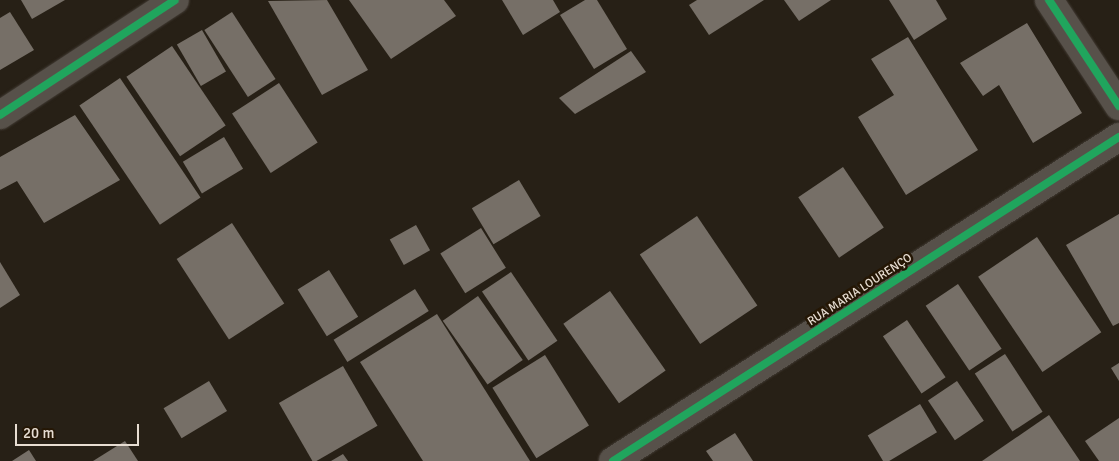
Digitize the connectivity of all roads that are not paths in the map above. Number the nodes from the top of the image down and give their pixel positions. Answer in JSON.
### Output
{"nodes":[{"id":1,"x":175,"y":0,"type":"edge"},
{"id":2,"x":1049,"y":0,"type":"edge"},
{"id":3,"x":1119,"y":106,"type":"edge"},
{"id":4,"x":0,"y":115,"type":"edge"},
{"id":5,"x":1119,"y":137,"type":"edge"},
{"id":6,"x":613,"y":461,"type":"edge"}],
"edges":[{"from":1,"to":4,"type":"street"},
{"from":2,"to":3,"type":"street"},
{"from":5,"to":6,"type":"street","name":"RUA MARIA LOURENÇO"}]}
